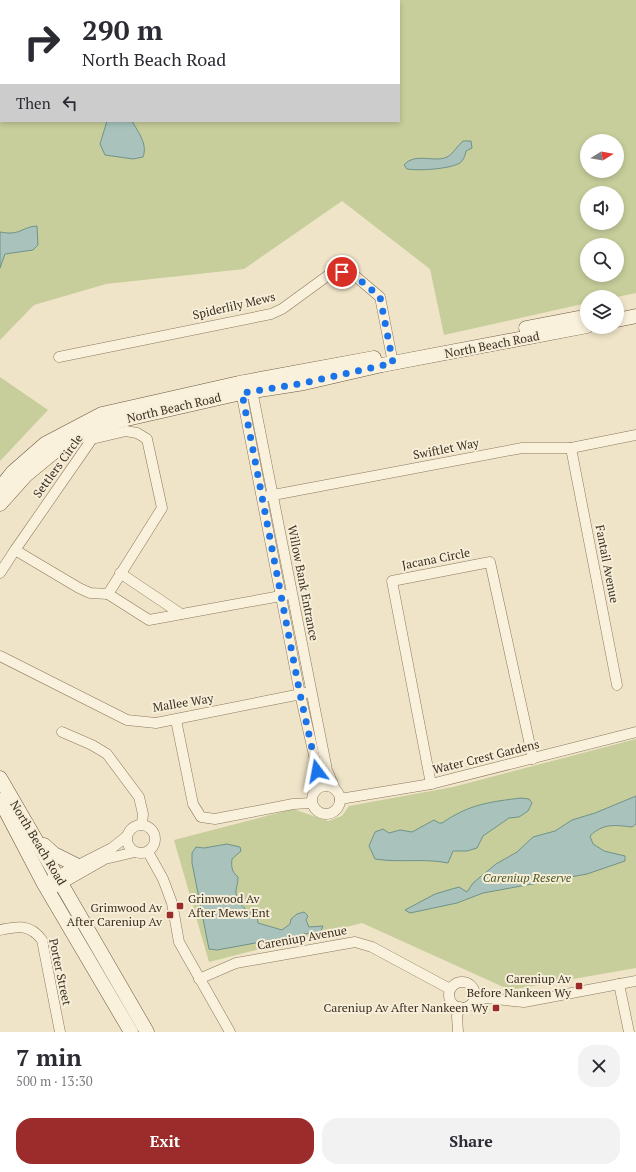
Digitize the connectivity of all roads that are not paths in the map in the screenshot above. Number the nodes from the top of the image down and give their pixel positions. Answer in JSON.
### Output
{"nodes":[{"id":1,"x":636,"y":307,"type":"edge"},
{"id":2,"x":624,"y":310,"type":"edge"},
{"id":3,"x":636,"y":316,"type":"edge"},
{"id":4,"x":580,"y":319,"type":"edge"},
{"id":5,"x":624,"y":319,"type":"edge"},
{"id":6,"x":580,"y":327,"type":"edge"},
{"id":7,"x":59,"y":356,"type":"dead end"},
{"id":8,"x":392,"y":359,"type":"junction"},
{"id":9,"x":246,"y":387,"type":"junction"},
{"id":10,"x":636,"y":434,"type":"edge"},
{"id":11,"x":571,"y":448,"type":"junction"},
{"id":12,"x":0,"y":488,"type":"edge"},
{"id":13,"x":273,"y":495,"type":"junction"},
{"id":14,"x":262,"y":497,"type":"junction"},
{"id":15,"x":0,"y":504,"type":"edge"},
{"id":16,"x":15,"y":550,"type":"junction"},
{"id":17,"x":0,"y":573,"type":"edge"},
{"id":18,"x":120,"y":573,"type":"junction"},
{"id":19,"x":108,"y":594,"type":"junction"},
{"id":20,"x":292,"y":594,"type":"junction"},
{"id":21,"x":281,"y":595,"type":"junction"},
{"id":22,"x":181,"y":614,"type":"junction"},
{"id":23,"x":0,"y":656,"type":"edge"},
{"id":24,"x":617,"y":685,"type":"dead end"},
{"id":25,"x":311,"y":692,"type":"junction"},
{"id":26,"x":300,"y":694,"type":"junction"},
{"id":27,"x":176,"y":720,"type":"junction"},
{"id":28,"x":62,"y":732,"type":"dead end"},
{"id":29,"x":636,"y":732,"type":"edge"},
{"id":30,"x":533,"y":759,"type":"junction"},
{"id":31,"x":0,"y":778,"type":"edge"},
{"id":32,"x":431,"y":784,"type":"junction"},
{"id":33,"x":321,"y":786,"type":"junction"},
{"id":34,"x":335,"y":789,"type":"junction"},
{"id":35,"x":0,"y":800,"type":"edge"},
{"id":36,"x":340,"y":800,"type":"junction"},
{"id":37,"x":312,"y":803,"type":"junction"},
{"id":38,"x":142,"y":824,"type":"junction"},
{"id":39,"x":34,"y":835,"type":"junction"},
{"id":40,"x":127,"y":836,"type":"junction"},
{"id":41,"x":135,"y":852,"type":"junction"},
{"id":42,"x":148,"y":852,"type":"junction"},
{"id":43,"x":76,"y":865,"type":"junction"},
{"id":44,"x":60,"y":880,"type":"junction"},
{"id":45,"x":46,"y":887,"type":"junction"},
{"id":46,"x":0,"y":930,"type":"edge"},
{"id":47,"x":199,"y":979,"type":"junction"},
{"id":48,"x":636,"y":981,"type":"edge"},
{"id":49,"x":619,"y":984,"type":"junction"},
{"id":50,"x":450,"y":989,"type":"junction"},
{"id":51,"x":475,"y":997,"type":"junction"},
{"id":52,"x":460,"y":1008,"type":"junction"},
{"id":53,"x":60,"y":1032,"type":"edge"},
{"id":54,"x":131,"y":1032,"type":"edge"},
{"id":55,"x":147,"y":1032,"type":"edge"},
{"id":56,"x":230,"y":1032,"type":"edge"},
{"id":57,"x":458,"y":1032,"type":"edge"},
{"id":58,"x":629,"y":1032,"type":"edge"}],
"edges":[{"from":1,"to":2,"type":"main road"},
{"from":3,"to":5,"type":"main road"},
{"from":4,"to":8,"type":"main road","name":"North Beach Road"},
{"from":6,"to":8,"type":"main road","name":"North Beach Road"},
{"from":7,"to":8,"type":"street","name":"Spiderlily Mews"},
{"from":8,"to":9,"type":"main road","name":"North Beach Road"},
{"from":9,"to":12,"type":"main road","name":"North Beach Road"},
{"from":9,"to":13,"type":"street","name":"Willow Bank Entrance"},
{"from":9,"to":14,"type":"street","name":"Willow Bank Entrance"},
{"from":9,"to":15,"type":"main road","name":"North Beach Road"},
{"from":10,"to":11,"type":"street","name":"Swiftlet Way"},
{"from":11,"to":13,"type":"street","name":"Swiftlet Way"},
{"from":11,"to":24,"type":"street","name":"Fantail Avenue"},
{"from":13,"to":14,"type":"street","name":"Swiftlet Way"},
{"from":13,"to":20,"type":"street","name":"Willow Bank Entrance"},
{"from":14,"to":21,"type":"street","name":"Willow Bank Entrance"},
{"from":16,"to":17,"type":"street"},
{"from":16,"to":18,"type":"street","name":"Settlers Circle"},
{"from":16,"to":19,"type":"street"},
{"from":18,"to":19,"type":"street","name":"Settlers Circle"},
{"from":18,"to":22,"type":"street"},
{"from":19,"to":22,"type":"street"},
{"from":20,"to":21,"type":"street"},
{"from":20,"to":25,"type":"street","name":"Willow Bank Entrance"},
{"from":21,"to":22,"type":"street"},
{"from":21,"to":26,"type":"street","name":"Willow Bank Entrance"},
{"from":23,"to":27,"type":"street","name":"Mallee Way"},
{"from":25,"to":26,"type":"street","name":"Mallee Way"},
{"from":25,"to":34,"type":"street","name":"Willow Bank Entrance"},
{"from":26,"to":27,"type":"street","name":"Mallee Way"},
{"from":26,"to":33,"type":"street","name":"Willow Bank Entrance"},
{"from":27,"to":37,"type":"street"},
{"from":28,"to":38,"type":"street"},
{"from":29,"to":30,"type":"street","name":"Water Crest Gardens"},
{"from":30,"to":32,"type":"street","name":"Water Crest Gardens"},
{"from":30,"to":32,"type":"street","name":"Jacana Circle"},
{"from":31,"to":39,"type":"main road","name":"North Beach Road"},
{"from":32,"to":36,"type":"street","name":"Water Crest Gardens"},
{"from":33,"to":34,"type":"street"},
{"from":33,"to":37,"type":"street"},
{"from":34,"to":36,"type":"street"},
{"from":35,"to":45,"type":"main road","name":"North Beach Road"},
{"from":36,"to":37,"type":"street"},
{"from":38,"to":40,"type":"street"},
{"from":38,"to":42,"type":"street"},
{"from":39,"to":43,"type":"main road"},
{"from":39,"to":44,"type":"main road","name":"North Beach Road"},
{"from":40,"to":41,"type":"street"},
{"from":40,"to":43,"type":"street"},
{"from":41,"to":42,"type":"street"},
{"from":41,"to":44,"type":"street"},
{"from":42,"to":47,"type":"street"},
{"from":43,"to":44,"type":"street"},
{"from":44,"to":45,"type":"street"},
{"from":44,"to":55,"type":"main road","name":"North Beach Road"},
{"from":45,"to":54,"type":"main road","name":"North Beach Road"},
{"from":46,"to":53,"type":"street","name":"Porter Street"},
{"from":47,"to":50,"type":"street","name":"Careniup Avenue"},
{"from":47,"to":56,"type":"street"},
{"from":48,"to":49,"type":"street"},
{"from":49,"to":51,"type":"street"},
{"from":49,"to":58,"type":"street"},
{"from":50,"to":51,"type":"street"},
{"from":50,"to":52,"type":"street"},
{"from":51,"to":52,"type":"street"},
{"from":52,"to":57,"type":"street"}]}
